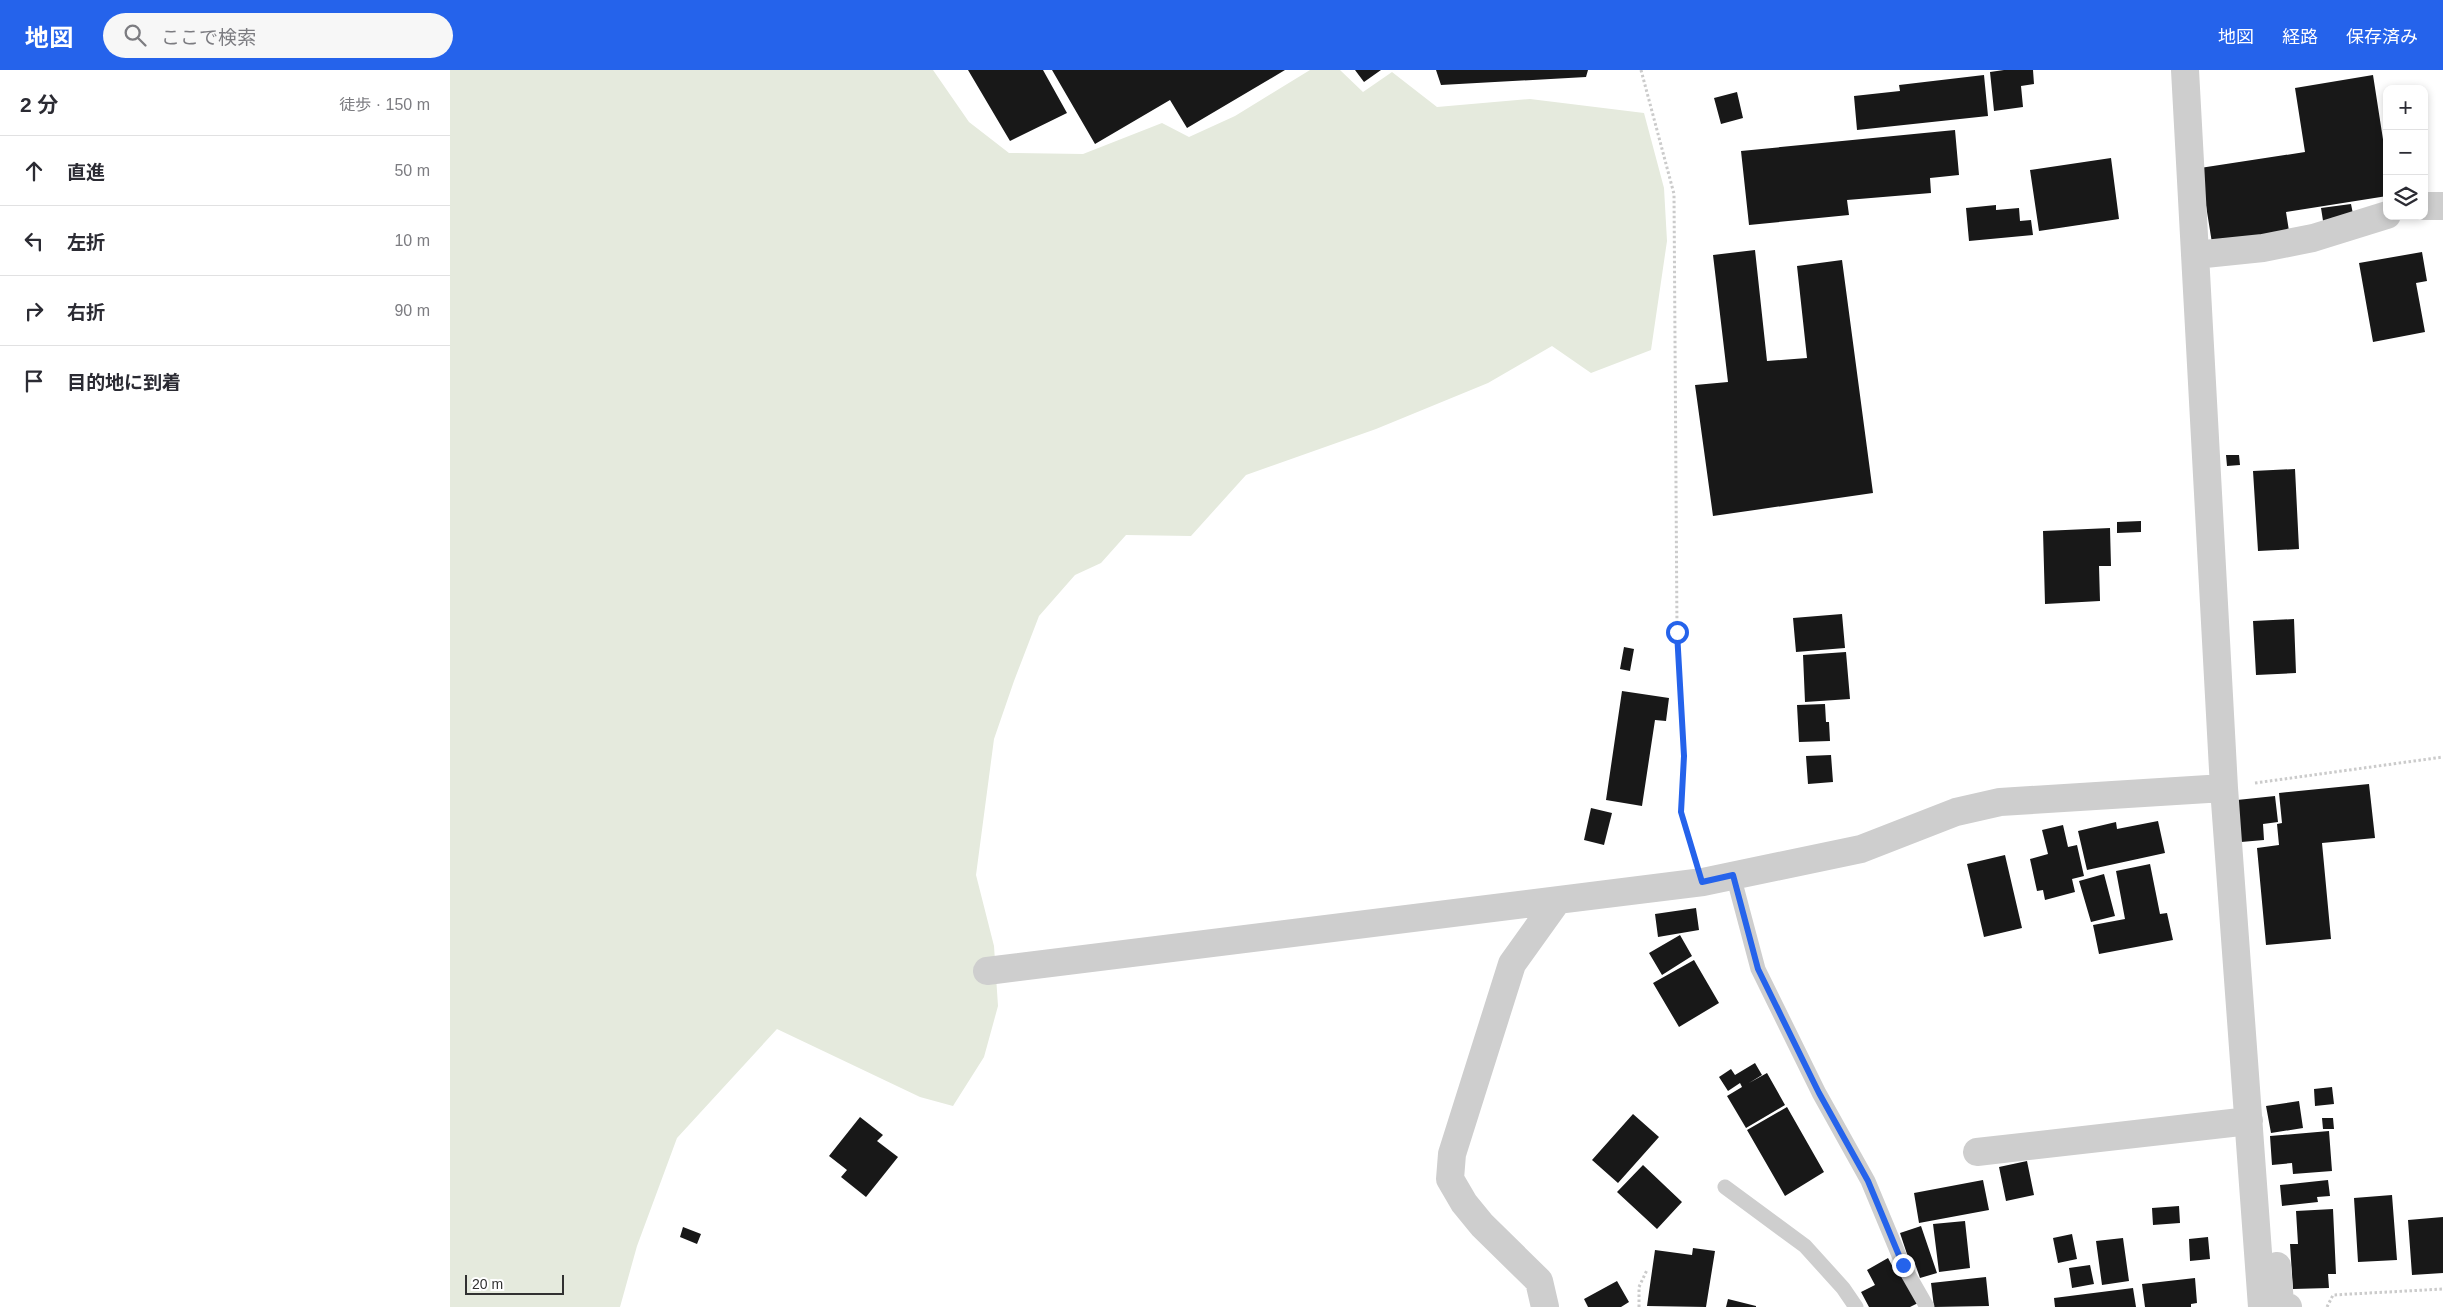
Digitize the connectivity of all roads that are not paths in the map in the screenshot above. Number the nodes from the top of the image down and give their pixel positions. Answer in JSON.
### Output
{"nodes":[{"id":1,"x":2186,"y":70,"type":"edge"},
{"id":2,"x":2428,"y":206,"type":"edge"},
{"id":3,"x":2443,"y":206,"type":"edge"},
{"id":4,"x":2383,"y":216,"type":"edge"},
{"id":5,"x":2195,"y":255,"type":"junction"},
{"id":6,"x":2224,"y":788,"type":"junction"},
{"id":7,"x":1733,"y":875,"type":"junction"},
{"id":8,"x":1557,"y":901,"type":"junction"},
{"id":9,"x":988,"y":971,"type":"dead end"},
{"id":10,"x":2249,"y":1121,"type":"junction"},
{"id":11,"x":1977,"y":1152,"type":"dead end"},
{"id":12,"x":2252,"y":1169,"type":"junction"},
{"id":13,"x":1725,"y":1187,"type":"dead end"},
{"id":14,"x":1545,"y":1307,"type":"edge"},
{"id":15,"x":1856,"y":1307,"type":"edge"},
{"id":16,"x":1927,"y":1307,"type":"edge"},
{"id":17,"x":2262,"y":1307,"type":"edge"},
{"id":18,"x":2288,"y":1307,"type":"edge"}],
"edges":[{"from":1,"to":5,"type":"street"},
{"from":2,"to":3,"type":"street"},
{"from":4,"to":5,"type":"street"},
{"from":5,"to":6,"type":"street"},
{"from":6,"to":7,"type":"street"},
{"from":6,"to":10,"type":"street"},
{"from":7,"to":8,"type":"street"},
{"from":7,"to":16,"type":"lane"},
{"from":8,"to":9,"type":"street"},
{"from":8,"to":14,"type":"street"},
{"from":10,"to":11,"type":"street"},
{"from":10,"to":12,"type":"street"},
{"from":12,"to":17,"type":"street"},
{"from":12,"to":18,"type":"street"},
{"from":13,"to":15,"type":"lane"}]}
